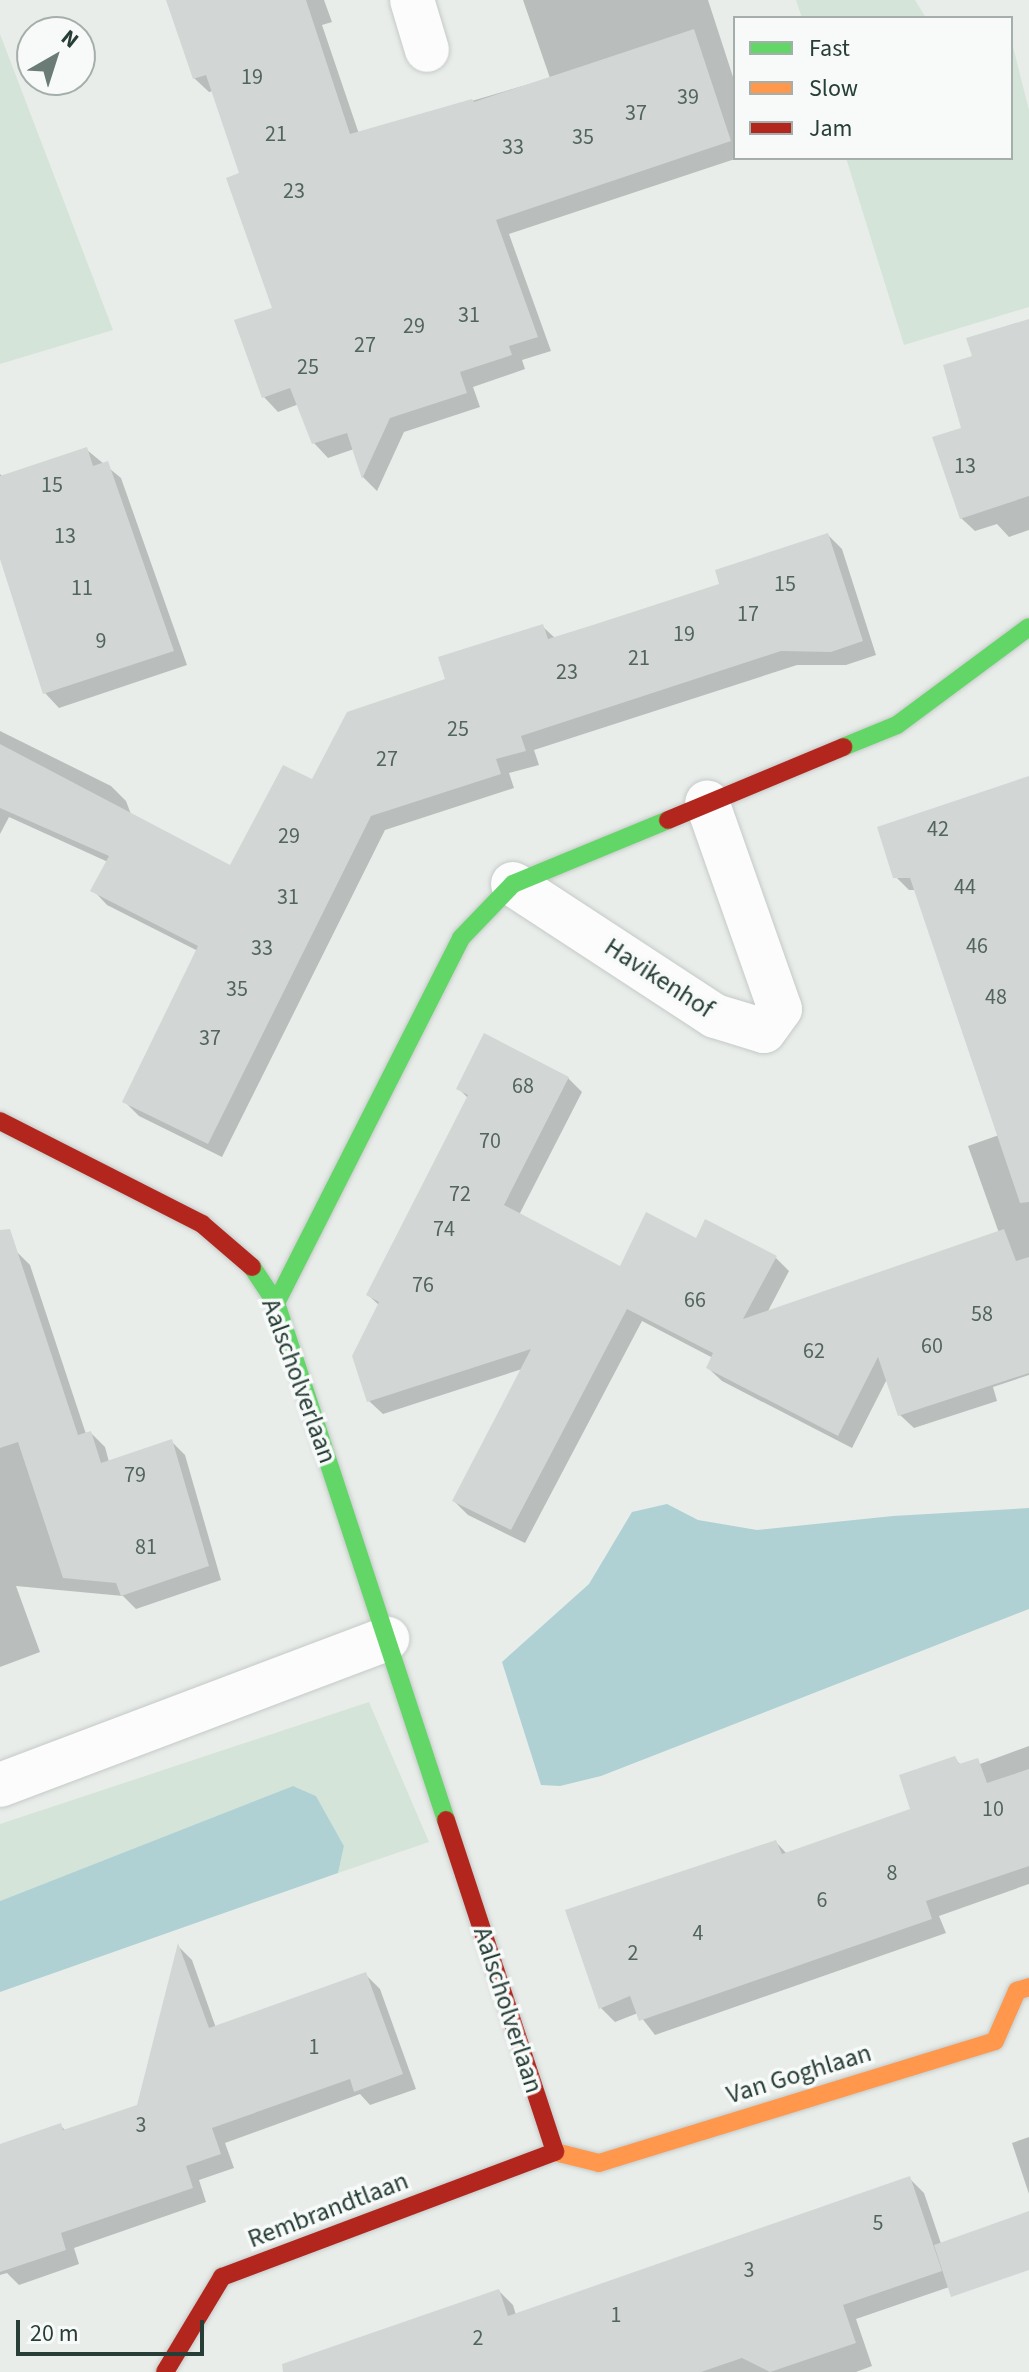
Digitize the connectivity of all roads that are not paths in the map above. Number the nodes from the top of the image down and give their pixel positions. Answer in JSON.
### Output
{"nodes":[{"id":1,"x":412,"y":0,"type":"edge"},
{"id":2,"x":427,"y":50,"type":"dead end"},
{"id":3,"x":1029,"y":627,"type":"edge"},
{"id":4,"x":707,"y":802,"type":"junction"},
{"id":5,"x":513,"y":884,"type":"junction"},
{"id":6,"x":0,"y":1121,"type":"edge"},
{"id":7,"x":276,"y":1303,"type":"junction"},
{"id":8,"x":387,"y":1639,"type":"junction"},
{"id":9,"x":0,"y":1785,"type":"edge"},
{"id":10,"x":1029,"y":1987,"type":"edge"},
{"id":11,"x":555,"y":2152,"type":"junction"},
{"id":12,"x":165,"y":2372,"type":"edge"}],
"edges":[{"from":1,"to":2,"type":"street"},
{"from":3,"to":4,"type":"street"},
{"from":4,"to":5,"type":"street"},
{"from":4,"to":5,"type":"street","name":"Havikenhof"},
{"from":5,"to":7,"type":"street"},
{"from":6,"to":7,"type":"street","name":"Aalscholverlaan"},
{"from":7,"to":8,"type":"street","name":"Aalscholverlaan"},
{"from":8,"to":9,"type":"street"},
{"from":8,"to":11,"type":"street","name":"Aalscholverlaan"},
{"from":10,"to":11,"type":"street","name":"Van Goghlaan"},
{"from":11,"to":12,"type":"street","name":"Rembrandtlaan"}]}
